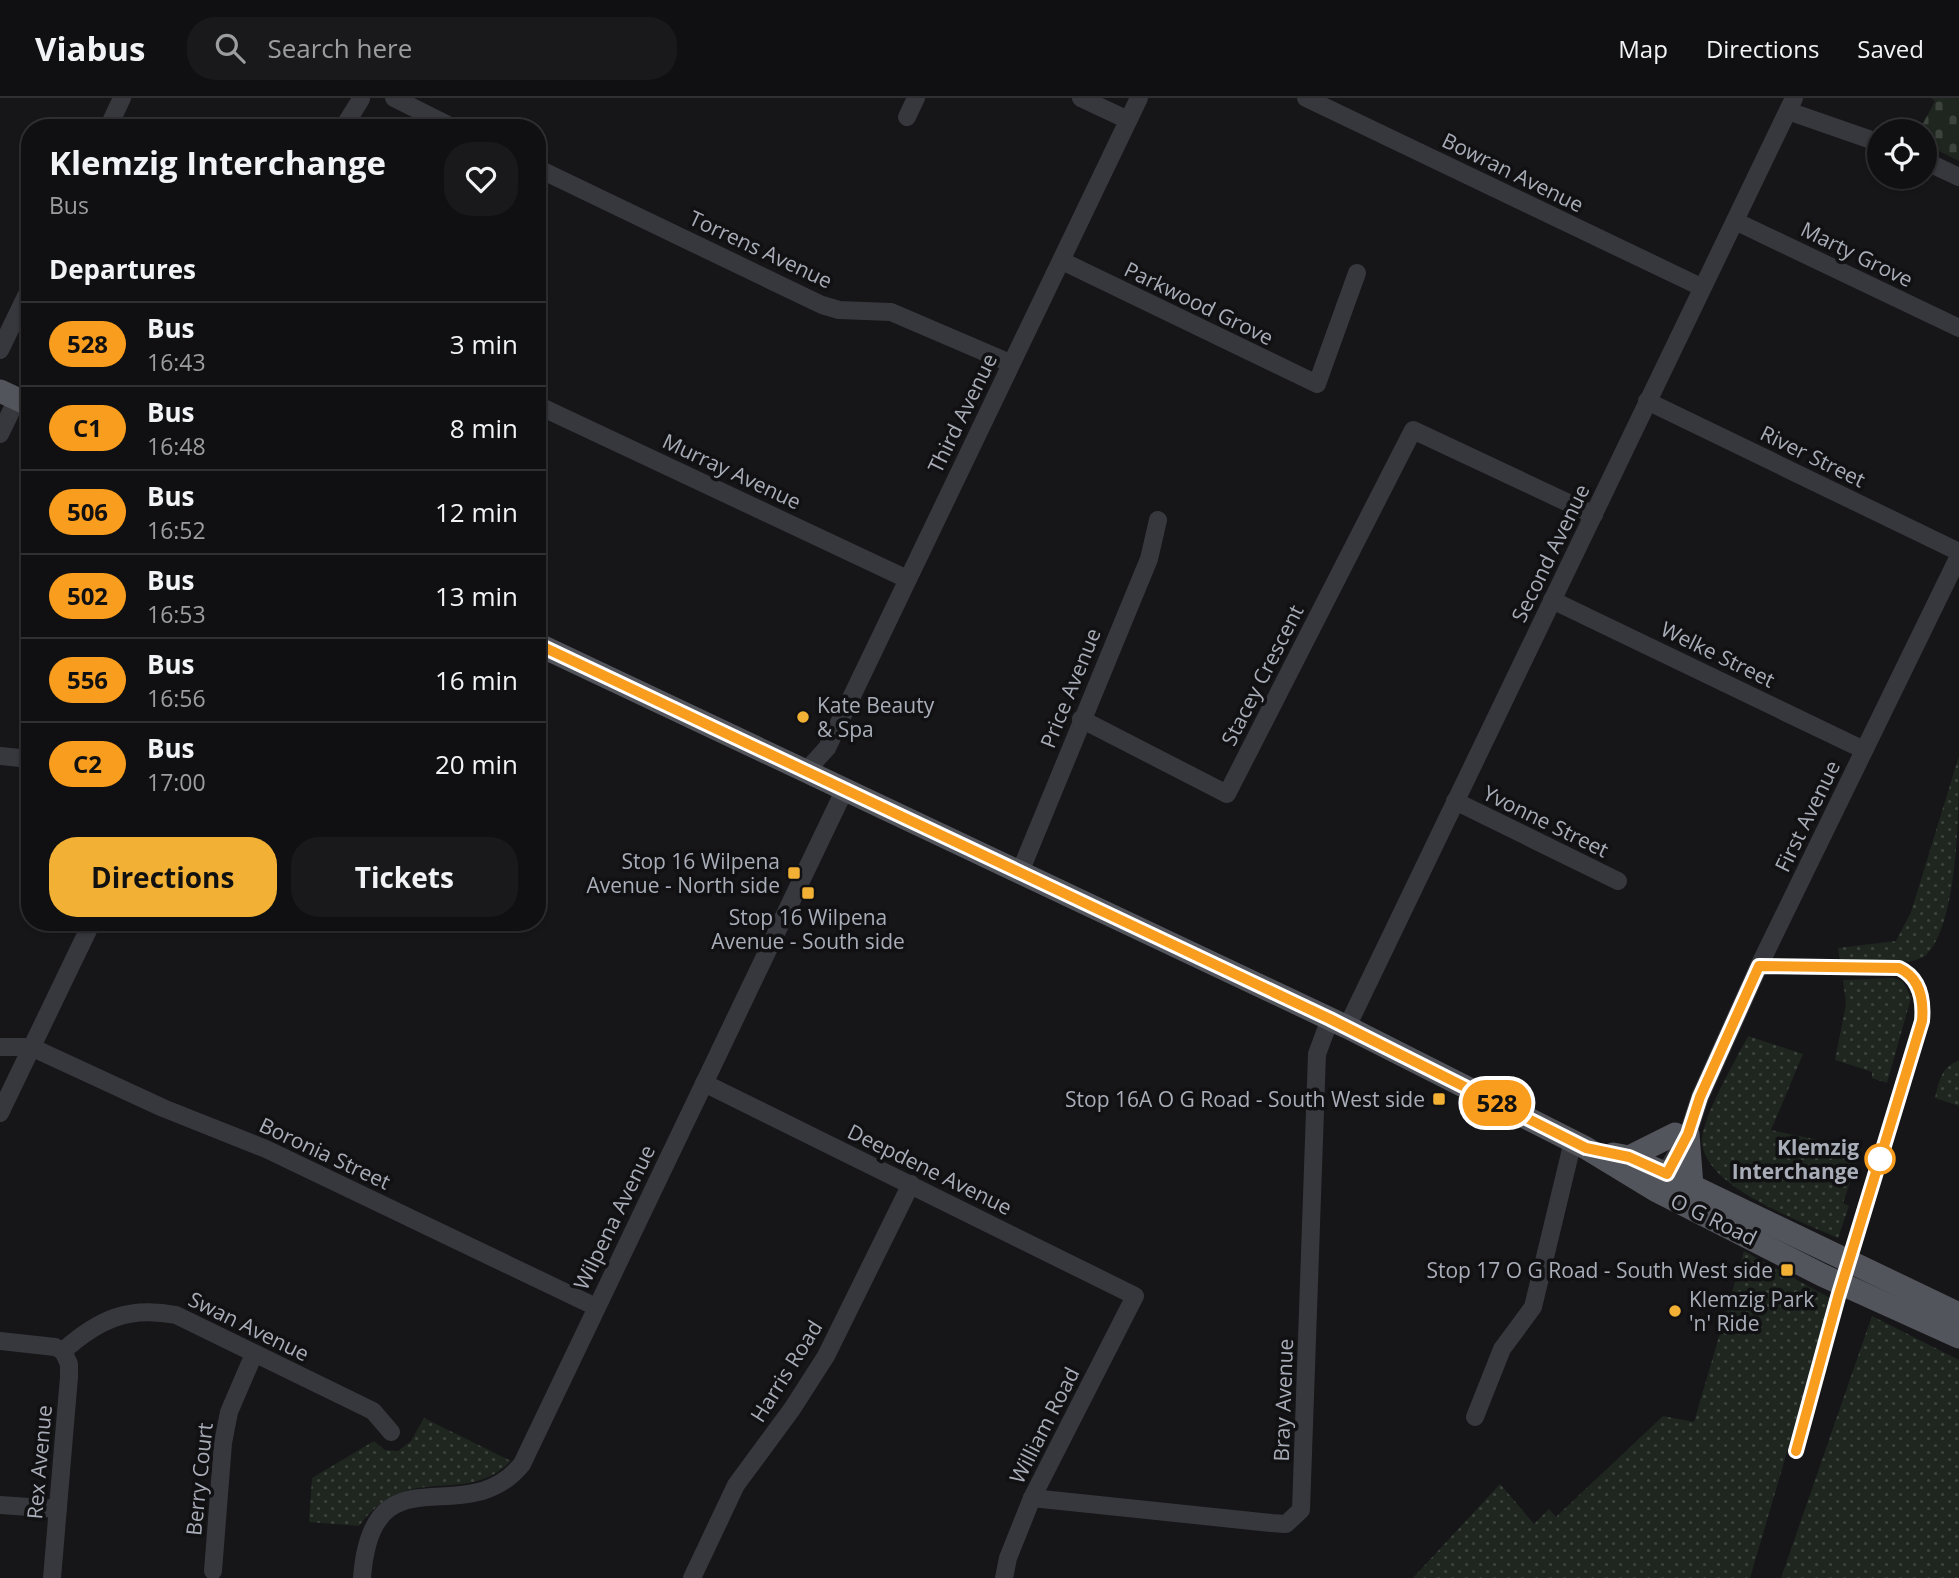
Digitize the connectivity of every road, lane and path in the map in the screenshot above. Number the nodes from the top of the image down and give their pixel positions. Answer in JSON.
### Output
{"nodes":[{"id":1,"x":122,"y":98,"type":"edge"},
{"id":2,"x":916,"y":98,"type":"edge"},
{"id":3,"x":1081,"y":98,"type":"edge"},
{"id":4,"x":1139,"y":98,"type":"edge"},
{"id":5,"x":1306,"y":98,"type":"edge"},
{"id":6,"x":393,"y":99,"type":"edge"},
{"id":7,"x":1791,"y":104,"type":"edge"},
{"id":8,"x":907,"y":117,"type":"dead end"},
{"id":9,"x":112,"y":119,"type":"edge"},
{"id":10,"x":435,"y":119,"type":"edge"},
{"id":11,"x":1128,"y":120,"type":"junction"},
{"id":12,"x":1867,"y":137,"type":"edge"},
{"id":13,"x":1937,"y":167,"type":"edge"},
{"id":14,"x":546,"y":172,"type":"edge"},
{"id":15,"x":1959,"y":177,"type":"edge"},
{"id":16,"x":1735,"y":221,"type":"junction"},
{"id":17,"x":1062,"y":261,"type":"junction"},
{"id":18,"x":1357,"y":273,"type":"dead end"},
{"id":19,"x":1701,"y":287,"type":"junction"},
{"id":20,"x":21,"y":306,"type":"edge"},
{"id":21,"x":1959,"y":328,"type":"edge"},
{"id":22,"x":0,"y":349,"type":"edge"},
{"id":23,"x":1010,"y":363,"type":"junction"},
{"id":24,"x":15,"y":398,"type":"edge"},
{"id":25,"x":1647,"y":401,"type":"junction"},
{"id":26,"x":546,"y":409,"type":"edge"},
{"id":27,"x":0,"y":434,"type":"edge"},
{"id":28,"x":1594,"y":515,"type":"junction"},
{"id":29,"x":1158,"y":520,"type":"dead end"},
{"id":30,"x":1959,"y":554,"type":"edge"},
{"id":31,"x":907,"y":579,"type":"junction"},
{"id":32,"x":1552,"y":600,"type":"junction"},
{"id":33,"x":546,"y":648,"type":"edge"},
{"id":34,"x":1081,"y":719,"type":"junction"},
{"id":35,"x":827,"y":748,"type":"junction"},
{"id":36,"x":1864,"y":750,"type":"junction"},
{"id":37,"x":0,"y":756,"type":"edge"},
{"id":38,"x":21,"y":757,"type":"edge"},
{"id":39,"x":806,"y":771,"type":"junction"},
{"id":40,"x":837,"y":785,"type":"junction"},
{"id":41,"x":1455,"y":802,"type":"junction"},
{"id":42,"x":1020,"y":872,"type":"junction"},
{"id":43,"x":1618,"y":881,"type":"dead end"},
{"id":44,"x":88,"y":931,"type":"edge"},
{"id":45,"x":1338,"y":1023,"type":"junction"},
{"id":46,"x":0,"y":1047,"type":"edge"},
{"id":47,"x":31,"y":1047,"type":"junction"},
{"id":48,"x":704,"y":1083,"type":"junction"},
{"id":49,"x":0,"y":1113,"type":"edge"},
{"id":50,"x":1681,"y":1134,"type":"junction"},
{"id":51,"x":1580,"y":1144,"type":"junction"},
{"id":52,"x":1629,"y":1157,"type":"junction"},
{"id":53,"x":1661,"y":1179,"type":"junction"},
{"id":54,"x":911,"y":1184,"type":"junction"},
{"id":55,"x":1692,"y":1186,"type":"junction"},
{"id":56,"x":1135,"y":1296,"type":"joint"},
{"id":57,"x":1959,"y":1300,"type":"edge"},
{"id":58,"x":1934,"y":1301,"type":"junction"},
{"id":59,"x":596,"y":1307,"type":"junction"},
{"id":60,"x":1959,"y":1314,"type":"edge"},
{"id":61,"x":1959,"y":1338,"type":"edge"},
{"id":62,"x":0,"y":1341,"type":"edge"},
{"id":63,"x":63,"y":1351,"type":"junction"},
{"id":64,"x":254,"y":1354,"type":"junction"},
{"id":65,"x":1475,"y":1417,"type":"dead end"},
{"id":66,"x":391,"y":1432,"type":"dead end"},
{"id":67,"x":1032,"y":1498,"type":"junction"},
{"id":68,"x":0,"y":1504,"type":"edge"},
{"id":69,"x":58,"y":1509,"type":"junction"},
{"id":70,"x":213,"y":1571,"type":"dead end"},
{"id":71,"x":52,"y":1578,"type":"edge"},
{"id":72,"x":362,"y":1578,"type":"edge"},
{"id":73,"x":692,"y":1578,"type":"edge"},
{"id":74,"x":1004,"y":1578,"type":"edge"}],
"edges":[{"from":1,"to":9,"type":"street"},
{"from":2,"to":8,"type":"street"},
{"from":3,"to":11,"type":"street"},
{"from":4,"to":11,"type":"street","name":"Third Avenue"},
{"from":5,"to":19,"type":"street","name":"Bowran Avenue"},
{"from":6,"to":10,"type":"street"},
{"from":7,"to":12,"type":"street"},
{"from":7,"to":16,"type":"street","name":"Second Avenue"},
{"from":11,"to":17,"type":"street","name":"Third Avenue"},
{"from":13,"to":15,"type":"street"},
{"from":14,"to":23,"type":"street","name":"Torrens Avenue"},
{"from":16,"to":19,"type":"street","name":"Second Avenue"},
{"from":16,"to":21,"type":"street","name":"Marty Grove"},
{"from":17,"to":18,"type":"street","name":"Parkwood Grove"},
{"from":17,"to":23,"type":"street","name":"Third Avenue"},
{"from":19,"to":25,"type":"street","name":"Second Avenue"},
{"from":20,"to":22,"type":"street"},
{"from":23,"to":31,"type":"street","name":"Third Avenue"},
{"from":24,"to":27,"type":"street"},
{"from":25,"to":28,"type":"street","name":"Second Avenue"},
{"from":25,"to":30,"type":"street","name":"River Street"},
{"from":26,"to":31,"type":"street","name":"Murray Avenue"},
{"from":28,"to":32,"type":"street","name":"Second Avenue"},
{"from":28,"to":34,"type":"street","name":"Stacey Crescent"},
{"from":29,"to":34,"type":"street","name":"Price Avenue"},
{"from":30,"to":36,"type":"street","name":"First Avenue"},
{"from":31,"to":35,"type":"street","name":"Third Avenue"},
{"from":32,"to":36,"type":"street","name":"Welke Street"},
{"from":32,"to":41,"type":"street","name":"Second Avenue"},
{"from":33,"to":39,"type":"main road","name":"O G Road"},
{"from":34,"to":42,"type":"street","name":"Price Avenue"},
{"from":35,"to":39,"type":"street","name":"Third Avenue"},
{"from":35,"to":40,"type":"street","name":"Third Avenue"},
{"from":36,"to":50,"type":"street","name":"First Avenue"},
{"from":37,"to":38,"type":"street"},
{"from":39,"to":40,"type":"main road","name":"O G Road"},
{"from":40,"to":42,"type":"main road","name":"O G Road"},
{"from":40,"to":48,"type":"street","name":"Wilpena Avenue"},
{"from":41,"to":43,"type":"street","name":"Yvonne Street"},
{"from":41,"to":45,"type":"street","name":"Second Avenue"},
{"from":42,"to":45,"type":"main road","name":"O G Road"},
{"from":44,"to":47,"type":"street"},
{"from":45,"to":51,"type":"main road","name":"O G Road"},
{"from":45,"to":67,"type":"street","name":"Bray Avenue"},
{"from":46,"to":47,"type":"street"},
{"from":47,"to":49,"type":"street"},
{"from":47,"to":59,"type":"street","name":"Boronia Street"},
{"from":48,"to":54,"type":"street","name":"Deepdene Avenue"},
{"from":48,"to":59,"type":"street","name":"Wilpena Avenue"},
{"from":50,"to":52,"type":"main road"},
{"from":50,"to":53,"type":"street","name":"First Avenue"},
{"from":50,"to":55,"type":"main road"},
{"from":51,"to":52,"type":"main road","name":"O G Road"},
{"from":51,"to":53,"type":"main road","name":"O G Road"},
{"from":51,"to":65,"type":"street"},
{"from":52,"to":53,"type":"main road","name":"O G Road"},
{"from":53,"to":55,"type":"main road","name":"O G Road"},
{"from":53,"to":61,"type":"main road","name":"O G Road"},
{"from":54,"to":56,"type":"street","name":"Deepdene Avenue"},
{"from":54,"to":73,"type":"street","name":"Harris Road"},
{"from":55,"to":58,"type":"main road","name":"O G Road"},
{"from":56,"to":67,"type":"street","name":"William Road"},
{"from":57,"to":58,"type":"main road"},
{"from":58,"to":60,"type":"main road","name":"O G Road"},
{"from":59,"to":72,"type":"street","name":"Wilpena Avenue"},
{"from":62,"to":63,"type":"street"},
{"from":63,"to":64,"type":"street","name":"Swan Avenue"},
{"from":63,"to":69,"type":"street","name":"Rex Avenue"},
{"from":64,"to":66,"type":"street","name":"Swan Avenue"},
{"from":64,"to":70,"type":"street","name":"Berry Court"},
{"from":67,"to":74,"type":"street","name":"William Road"},
{"from":68,"to":69,"type":"street"},
{"from":69,"to":71,"type":"street","name":"Rex Avenue"}]}
